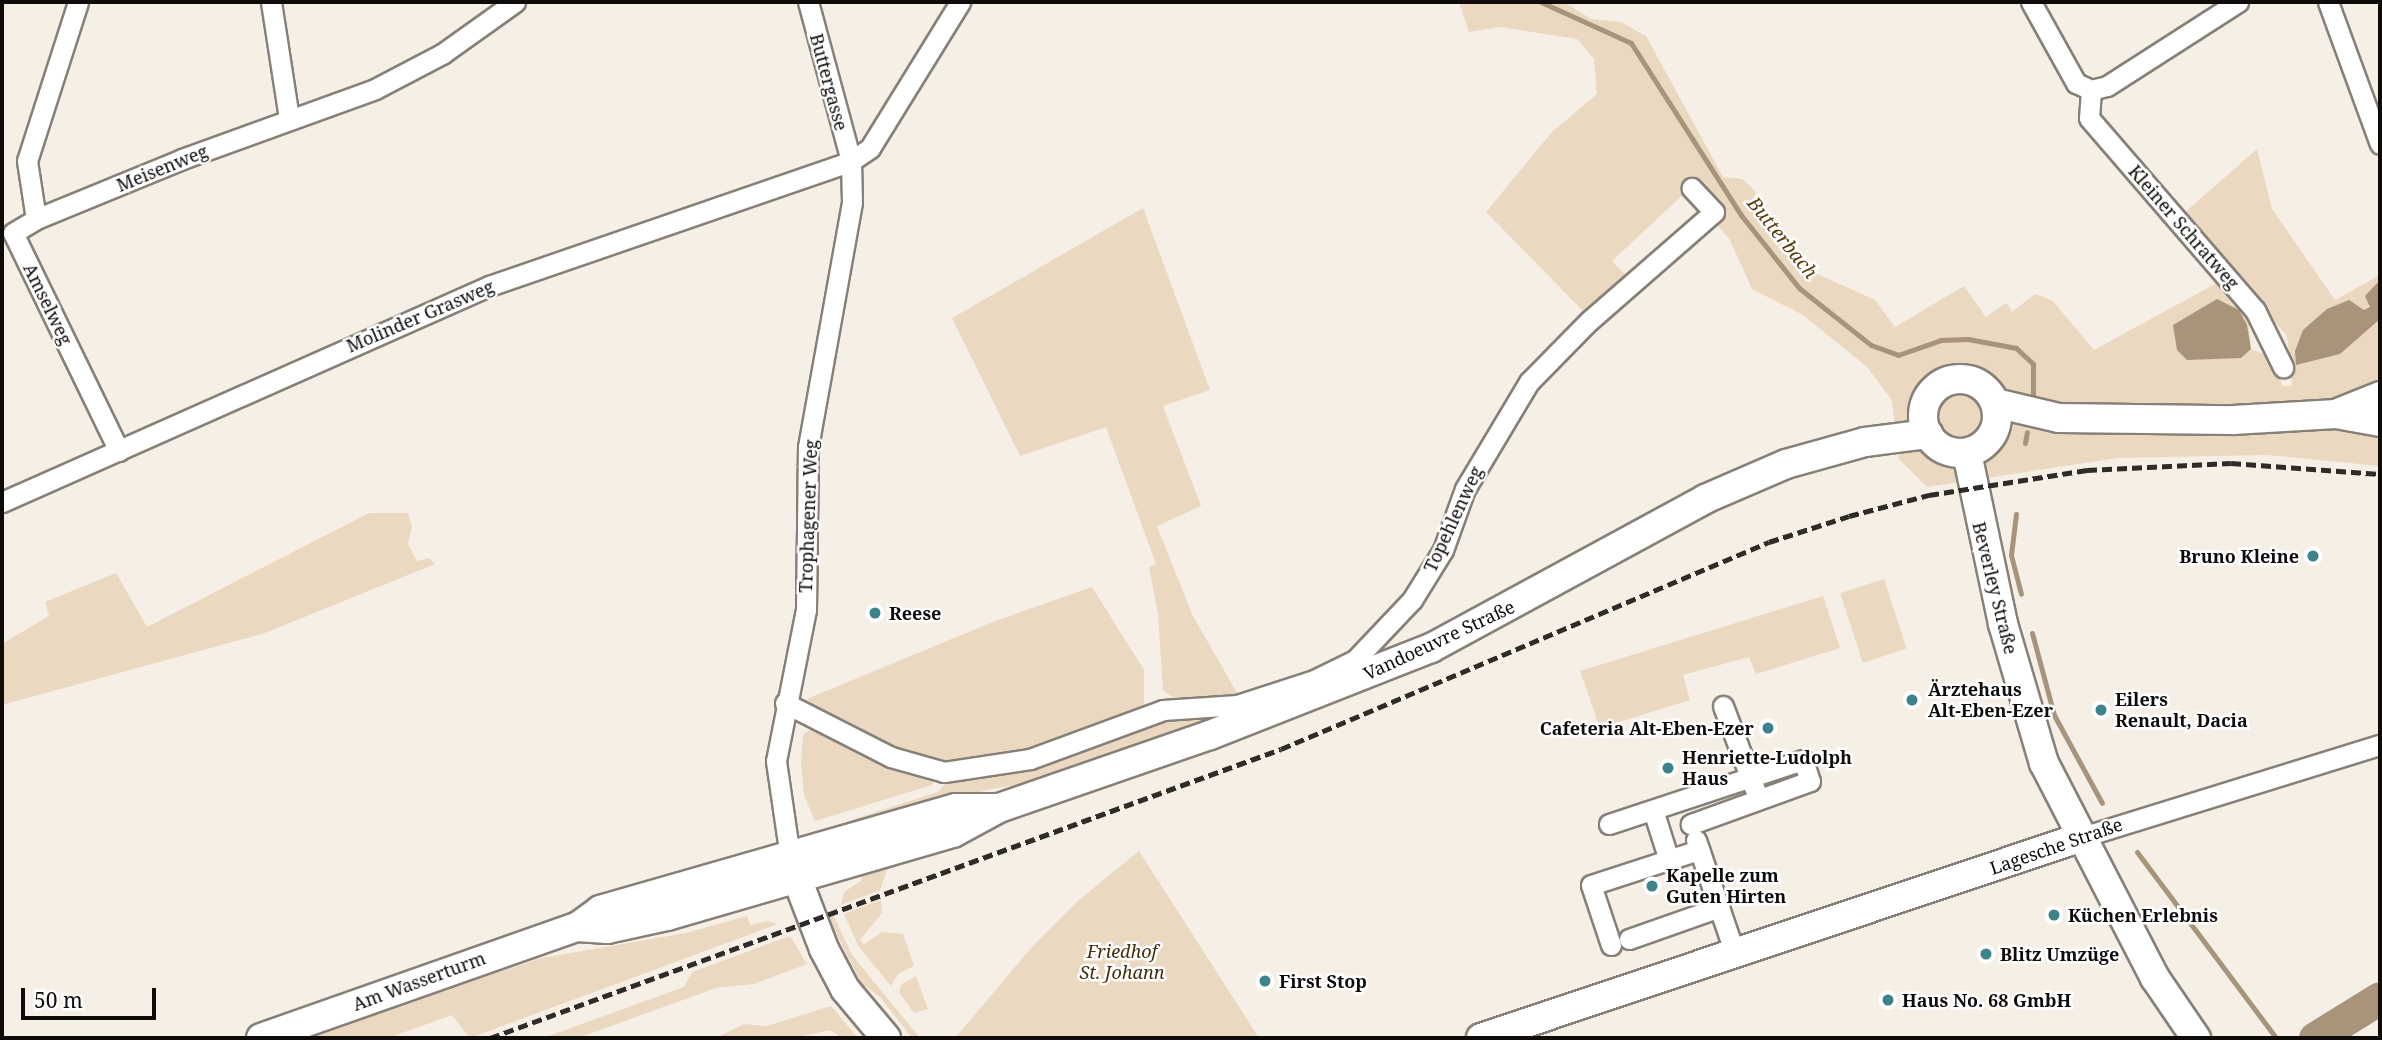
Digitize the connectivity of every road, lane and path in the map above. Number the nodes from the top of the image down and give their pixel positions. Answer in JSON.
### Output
{"nodes":[{"id":1,"x":78,"y":2,"type":"edge"},
{"id":2,"x":271,"y":2,"type":"edge"},
{"id":3,"x":515,"y":2,"type":"edge"},
{"id":4,"x":808,"y":2,"type":"edge"},
{"id":5,"x":960,"y":2,"type":"edge"},
{"id":6,"x":2031,"y":2,"type":"edge"},
{"id":7,"x":2238,"y":2,"type":"edge"},
{"id":8,"x":2328,"y":2,"type":"edge"},
{"id":9,"x":2091,"y":90,"type":"junction"},
{"id":10,"x":289,"y":118,"type":"junction"},
{"id":11,"x":2380,"y":144,"type":"edge"},
{"id":12,"x":851,"y":161,"type":"junction"},
{"id":13,"x":1692,"y":188,"type":"dead end"},
{"id":14,"x":36,"y":219,"type":"junction"},
{"id":15,"x":2283,"y":367,"type":"dead end"},
{"id":16,"x":2380,"y":396,"type":"edge"},
{"id":17,"x":1926,"y":402,"type":"junction"},
{"id":18,"x":1995,"y":403,"type":"junction"},
{"id":19,"x":2336,"y":414,"type":"junction"},
{"id":20,"x":2059,"y":418,"type":"junction"},
{"id":21,"x":2380,"y":422,"type":"edge"},
{"id":22,"x":1928,"y":434,"type":"junction"},
{"id":23,"x":1993,"y":434,"type":"junction"},
{"id":24,"x":1864,"y":442,"type":"junction"},
{"id":25,"x":119,"y":451,"type":"junction"},
{"id":26,"x":1967,"y":453,"type":"junction"},
{"id":27,"x":2,"y":502,"type":"edge"},
{"id":28,"x":785,"y":703,"type":"junction"},
{"id":29,"x":1723,"y":706,"type":"dead end"},
{"id":30,"x":2380,"y":745,"type":"edge"},
{"id":31,"x":1751,"y":778,"type":"junction"},
{"id":32,"x":1758,"y":799,"type":"junction"},
{"id":33,"x":1684,"y":802,"type":"junction"},
{"id":34,"x":1653,"y":810,"type":"junction"},
{"id":35,"x":1609,"y":824,"type":"dead end"},
{"id":36,"x":1691,"y":824,"type":"junction"},
{"id":37,"x":2082,"y":837,"type":"junction"},
{"id":38,"x":1699,"y":850,"type":"junction"},
{"id":39,"x":1669,"y":860,"type":"junction"},
{"id":40,"x":793,"y":869,"type":"junction"},
{"id":41,"x":1720,"y":908,"type":"junction"},
{"id":42,"x":1735,"y":954,"type":"junction"},
{"id":43,"x":261,"y":1038,"type":"edge"},
{"id":44,"x":886,"y":1038,"type":"edge"},
{"id":45,"x":1481,"y":1038,"type":"edge"},
{"id":46,"x":2196,"y":1038,"type":"edge"}],
"edges":[{"from":1,"to":14,"type":"street"},
{"from":2,"to":10,"type":"street"},
{"from":3,"to":10,"type":"street","name":"Meisenweg"},
{"from":4,"to":12,"type":"street","name":"Buttergasse"},
{"from":5,"to":12,"type":"street"},
{"from":6,"to":9,"type":"street"},
{"from":7,"to":9,"type":"street"},
{"from":8,"to":11,"type":"street"},
{"from":9,"to":15,"type":"street","name":"Kleiner Schratweg"},
{"from":10,"to":14,"type":"street","name":"Meisenweg"},
{"from":12,"to":25,"type":"street","name":"Molinder Grasweg"},
{"from":12,"to":28,"type":"street","name":"Trophagener Weg"},
{"from":13,"to":28,"type":"street","name":"Topehlenweg"},
{"from":14,"to":25,"type":"street","name":"Amselweg"},
{"from":16,"to":19,"type":"street"},
{"from":17,"to":18,"type":"street"},
{"from":17,"to":22,"type":"street"},
{"from":17,"to":24,"type":"street","name":"Vandoeuvre Straße"},
{"from":18,"to":20,"type":"street"},
{"from":18,"to":23,"type":"street"},
{"from":19,"to":20,"type":"street"},
{"from":19,"to":21,"type":"street"},
{"from":20,"to":23,"type":"street"},
{"from":22,"to":24,"type":"street","name":"Vandoeuvre Straße"},
{"from":22,"to":26,"type":"street"},
{"from":23,"to":26,"type":"street"},
{"from":24,"to":40,"type":"street","name":"Vandoeuvre Straße"},
{"from":25,"to":27,"type":"street","name":"Molinder Grasweg"},
{"from":26,"to":37,"type":"street","name":"Beverley Straße"},
{"from":28,"to":40,"type":"street","name":"Trophagener Weg"},
{"from":29,"to":31,"type":"street"},
{"from":30,"to":37,"type":"street","name":"Lagesche Straße"},
{"from":31,"to":32,"type":"street"},
{"from":31,"to":32,"type":"street"},
{"from":31,"to":33,"type":"street"},
{"from":32,"to":36,"type":"street"},
{"from":33,"to":34,"type":"street"},
{"from":33,"to":36,"type":"street"},
{"from":34,"to":35,"type":"street"},
{"from":34,"to":39,"type":"street"},
{"from":36,"to":38,"type":"street"},
{"from":37,"to":42,"type":"street","name":"Lagesche Straße"},
{"from":37,"to":46,"type":"street","name":"Beverley Straße"},
{"from":38,"to":39,"type":"street"},
{"from":38,"to":41,"type":"street"},
{"from":39,"to":41,"type":"street"},
{"from":40,"to":43,"type":"street","name":"Am Wasserturm"},
{"from":40,"to":44,"type":"street","name":"Trophagener Weg"},
{"from":41,"to":42,"type":"street"},
{"from":42,"to":45,"type":"street","name":"Lagesche Straße"}]}
